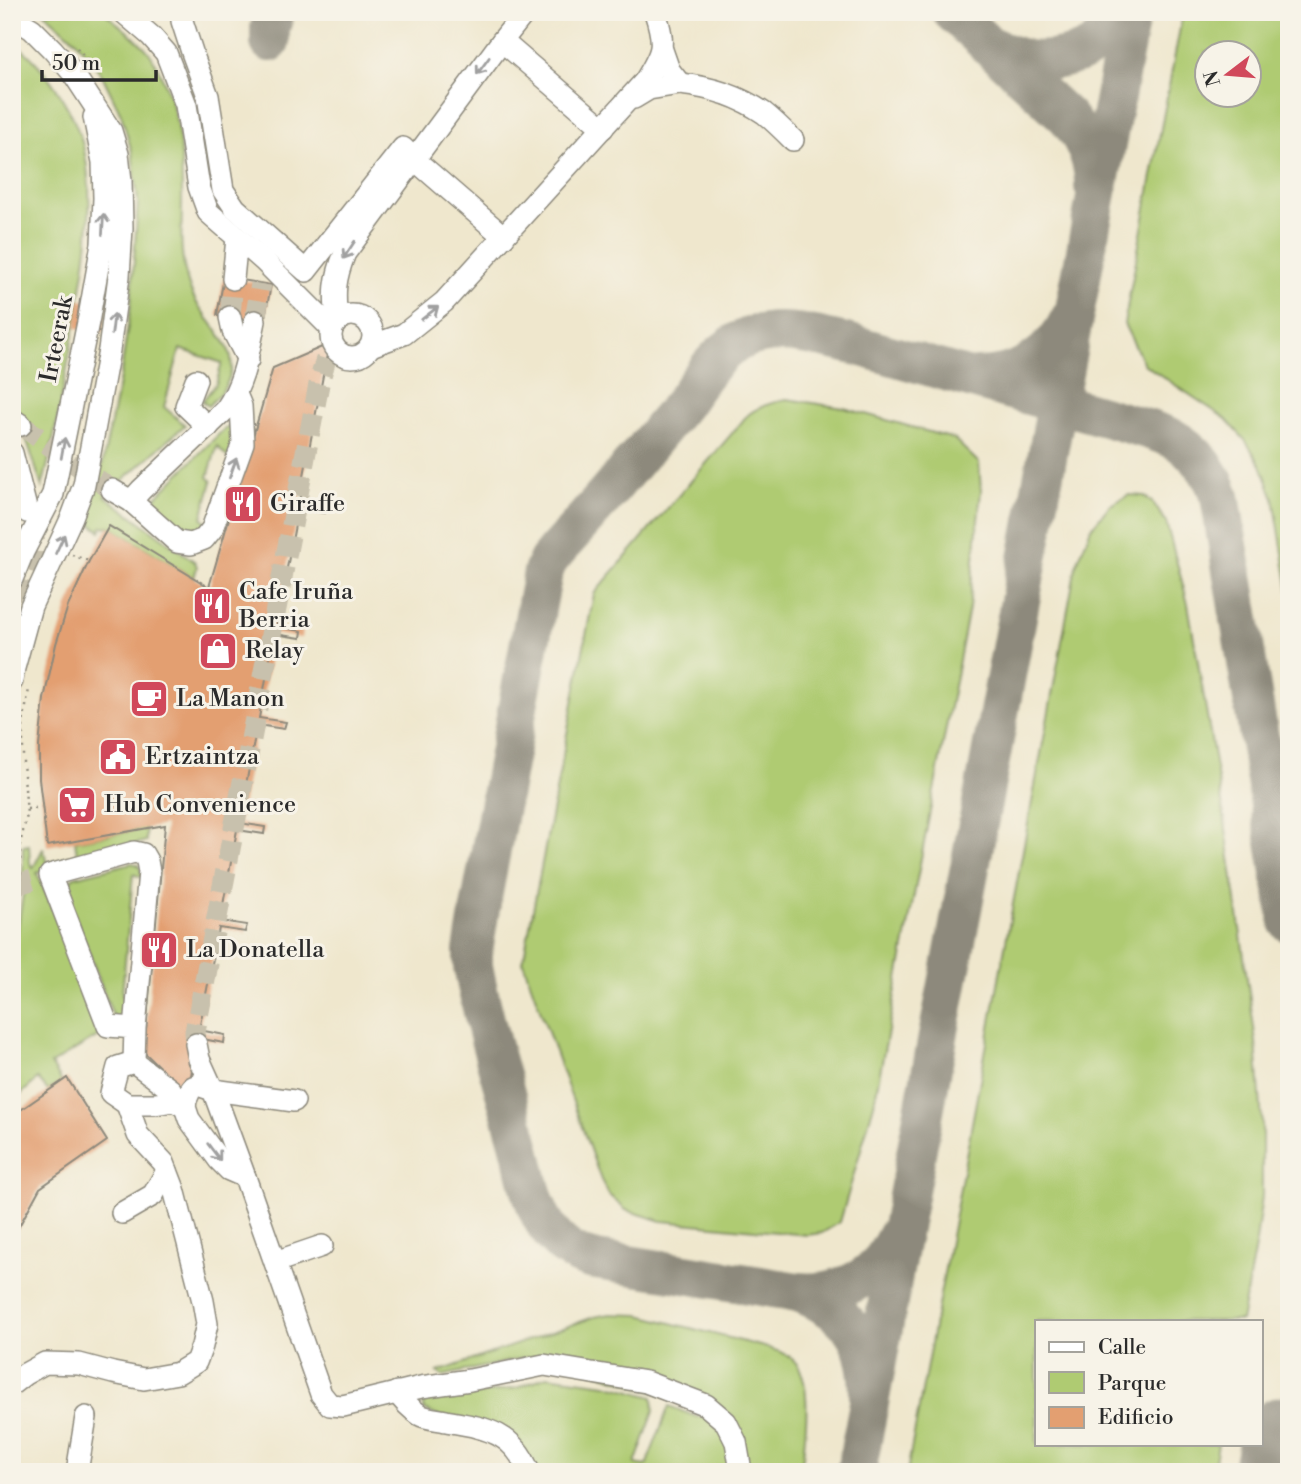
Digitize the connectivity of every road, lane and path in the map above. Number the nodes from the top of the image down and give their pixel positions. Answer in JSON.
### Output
{"nodes":[{"id":1,"x":122,"y":12,"type":"edge"},
{"id":2,"x":183,"y":12,"type":"edge"},
{"id":3,"x":525,"y":12,"type":"edge"},
{"id":4,"x":655,"y":12,"type":"edge"},
{"id":5,"x":13,"y":15,"type":"edge"},
{"id":6,"x":502,"y":41,"type":"junction"},
{"id":7,"x":662,"y":50,"type":"junction"},
{"id":8,"x":680,"y":84,"type":"junction"},
{"id":9,"x":90,"y":100,"type":"junction"},
{"id":10,"x":624,"y":105,"type":"junction"},
{"id":11,"x":603,"y":128,"type":"junction"},
{"id":12,"x":793,"y":140,"type":"dead end"},
{"id":13,"x":415,"y":160,"type":"junction"},
{"id":14,"x":237,"y":237,"type":"junction"},
{"id":15,"x":504,"y":237,"type":"junction"},
{"id":16,"x":264,"y":261,"type":"junction"},
{"id":17,"x":233,"y":279,"type":"tunnel mouth"},
{"id":18,"x":261,"y":284,"type":"tunnel mouth"},
{"id":19,"x":230,"y":317,"type":"tunnel mouth"},
{"id":20,"x":255,"y":321,"type":"tunnel mouth"},
{"id":21,"x":333,"y":339,"type":"junction"},
{"id":22,"x":371,"y":346,"type":"junction"},
{"id":23,"x":248,"y":360,"type":"junction"},
{"id":24,"x":196,"y":380,"type":"dead end"},
{"id":25,"x":236,"y":394,"type":"junction"},
{"id":26,"x":208,"y":427,"type":"junction"},
{"id":27,"x":12,"y":453,"type":"edge"},
{"id":28,"x":112,"y":490,"type":"tunnel mouth"},
{"id":29,"x":131,"y":501,"type":"junction"},
{"id":30,"x":27,"y":512,"type":"tunnel mouth"},
{"id":31,"x":75,"y":556,"type":"dead end"},
{"id":32,"x":89,"y":561,"type":"dead end"},
{"id":33,"x":12,"y":579,"type":"edge"},
{"id":34,"x":12,"y":681,"type":"edge"},
{"id":35,"x":41,"y":807,"type":"dead end"},
{"id":36,"x":27,"y":809,"type":"dead end"},
{"id":37,"x":27,"y":816,"type":"dead end"},
{"id":38,"x":12,"y":943,"type":"edge"},
{"id":39,"x":135,"y":1028,"type":"junction"},
{"id":40,"x":196,"y":1044,"type":"tunnel mouth"},
{"id":41,"x":134,"y":1062,"type":"junction"},
{"id":42,"x":213,"y":1090,"type":"junction"},
{"id":43,"x":294,"y":1101,"type":"dead end"},
{"id":44,"x":127,"y":1104,"type":"junction"},
{"id":45,"x":180,"y":1104,"type":"junction"},
{"id":46,"x":167,"y":1171,"type":"junction"},
{"id":47,"x":245,"y":1177,"type":"junction"},
{"id":48,"x":153,"y":1195,"type":"junction"},
{"id":49,"x":177,"y":1201,"type":"junction"},
{"id":50,"x":122,"y":1213,"type":"dead end"},
{"id":51,"x":322,"y":1245,"type":"dead end"},
{"id":52,"x":275,"y":1262,"type":"junction"},
{"id":53,"x":12,"y":1384,"type":"edge"},
{"id":54,"x":397,"y":1392,"type":"junction"},
{"id":55,"x":86,"y":1416,"type":"dead end"},
{"id":56,"x":77,"y":1472,"type":"edge"},
{"id":57,"x":528,"y":1472,"type":"edge"},
{"id":58,"x":739,"y":1472,"type":"edge"}],
"edges":[{"from":1,"to":14,"type":"street"},
{"from":2,"to":13,"type":"street"},
{"from":3,"to":6,"type":"street"},
{"from":4,"to":7,"type":"street"},
{"from":5,"to":9,"type":"street"},
{"from":6,"to":11,"type":"street"},
{"from":6,"to":13,"type":"street","one_way":true},
{"from":7,"to":8,"type":"street"},
{"from":7,"to":10,"type":"street"},
{"from":8,"to":10,"type":"street"},
{"from":8,"to":12,"type":"street"},
{"from":33,"to":9,"type":"street","name":"Irteerak","one_way":true},
{"from":34,"to":9,"type":"street","one_way":true},
{"from":10,"to":11,"type":"street"},
{"from":11,"to":15,"type":"street"},
{"from":13,"to":15,"type":"street"},
{"from":13,"to":21,"type":"street","one_way":true},
{"from":14,"to":16,"type":"street"},
{"from":14,"to":17,"type":"street"},
{"from":22,"to":15,"type":"street","one_way":true},
{"from":16,"to":18,"type":"street"},
{"from":16,"to":21,"type":"street"},
{"from":19,"to":23,"type":"street"},
{"from":20,"to":23,"type":"street"},
{"from":21,"to":22,"type":"street"},
{"from":21,"to":22,"type":"street"},
{"from":23,"to":25,"type":"street"},
{"from":24,"to":26,"type":"street"},
{"from":25,"to":26,"type":"street"},
{"from":29,"to":25,"type":"street","one_way":true},
{"from":26,"to":29,"type":"street"},
{"from":27,"to":30,"type":"street"},
{"from":28,"to":29,"type":"street"},
{"from":31,"to":32,"type":"path"},
{"from":35,"to":36,"type":"path"},
{"from":37,"to":38,"type":"path"},
{"from":39,"to":39,"type":"street"},
{"from":39,"to":41,"type":"street"},
{"from":40,"to":42,"type":"street"},
{"from":41,"to":44,"type":"street"},
{"from":41,"to":45,"type":"street"},
{"from":42,"to":43,"type":"street"},
{"from":42,"to":45,"type":"street"},
{"from":42,"to":47,"type":"street"},
{"from":44,"to":45,"type":"street"},
{"from":44,"to":46,"type":"street"},
{"from":45,"to":47,"type":"street","one_way":true},
{"from":46,"to":48,"type":"street"},
{"from":46,"to":49,"type":"street"},
{"from":47,"to":52,"type":"street"},
{"from":48,"to":49,"type":"street"},
{"from":48,"to":50,"type":"street"},
{"from":49,"to":53,"type":"street"},
{"from":51,"to":52,"type":"street"},
{"from":52,"to":54,"type":"street"},
{"from":54,"to":57,"type":"street"},
{"from":54,"to":58,"type":"street"},
{"from":55,"to":56,"type":"street"}]}
